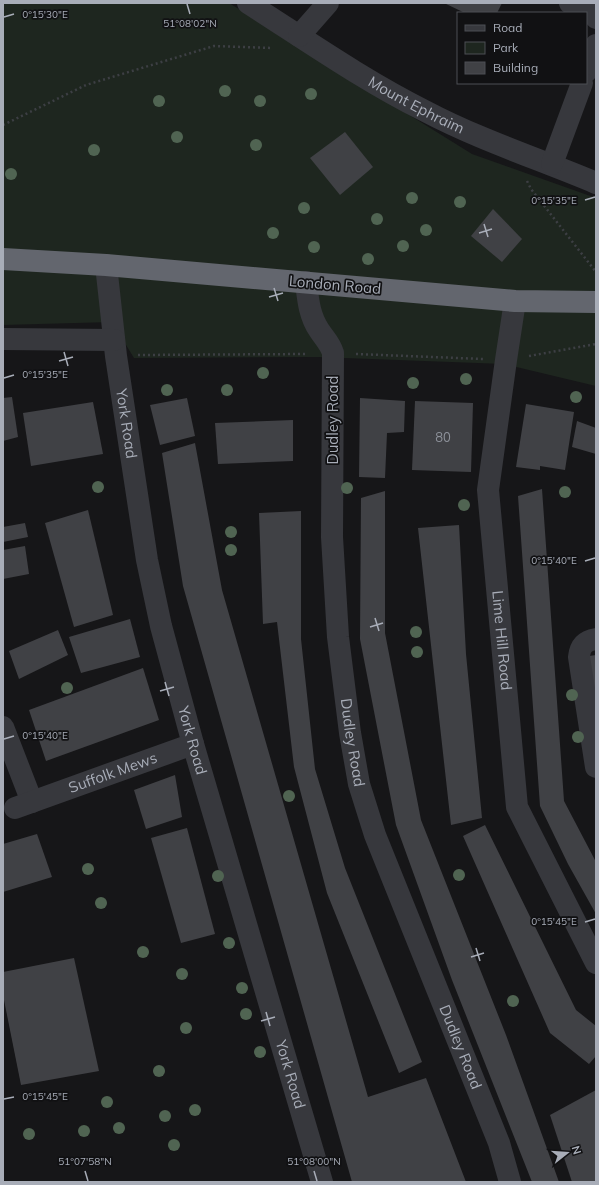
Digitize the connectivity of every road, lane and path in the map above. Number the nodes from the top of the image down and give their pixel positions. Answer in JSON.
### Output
{"nodes":[{"id":1,"x":248,"y":3,"type":"edge"},
{"id":2,"x":328,"y":3,"type":"edge"},
{"id":3,"x":570,"y":3,"type":"edge"},
{"id":4,"x":596,"y":18,"type":"edge"},
{"id":5,"x":299,"y":36,"type":"junction"},
{"id":6,"x":596,"y":45,"type":"edge"},
{"id":7,"x":274,"y":48,"type":"dead end"},
{"id":8,"x":587,"y":69,"type":"edge"},
{"id":9,"x":582,"y":84,"type":"edge"},
{"id":10,"x":3,"y":125,"type":"edge"},
{"id":11,"x":512,"y":150,"type":"junction"},
{"id":12,"x":552,"y":164,"type":"junction"},
{"id":13,"x":596,"y":183,"type":"edge"},
{"id":14,"x":3,"y":259,"type":"edge"},
{"id":15,"x":106,"y":265,"type":"junction"},
{"id":16,"x":596,"y":272,"type":"edge"},
{"id":17,"x":306,"y":282,"type":"junction"},
{"id":18,"x":515,"y":301,"type":"junction"},
{"id":19,"x":596,"y":302,"type":"edge"},
{"id":20,"x":3,"y":339,"type":"edge"},
{"id":21,"x":114,"y":340,"type":"junction"},
{"id":22,"x":596,"y":639,"type":"edge"},
{"id":23,"x":3,"y":727,"type":"edge"},
{"id":24,"x":193,"y":744,"type":"junction"},
{"id":25,"x":596,"y":767,"type":"edge"},
{"id":26,"x":596,"y":963,"type":"edge"},
{"id":27,"x":322,"y":1182,"type":"edge"},
{"id":28,"x":510,"y":1182,"type":"edge"}],
"edges":[{"from":1,"to":5,"type":"street","name":"Mount Ephraim"},
{"from":2,"to":5,"type":"street"},
{"from":3,"to":4,"type":"street"},
{"from":5,"to":11,"type":"street","name":"Mount Ephraim"},
{"from":6,"to":8,"type":"street"},
{"from":7,"to":10,"type":"path"},
{"from":9,"to":12,"type":"street"},
{"from":11,"to":12,"type":"street","name":"Mount Ephraim"},
{"from":11,"to":16,"type":"path"},
{"from":12,"to":13,"type":"street","name":"Mount Ephraim"},
{"from":14,"to":15,"type":"highway","name":"London Road"},
{"from":15,"to":17,"type":"highway","name":"London Road"},
{"from":15,"to":21,"type":"street","name":"York Road"},
{"from":17,"to":18,"type":"highway","name":"London Road"},
{"from":17,"to":28,"type":"street","name":"Dudley Road"},
{"from":18,"to":19,"type":"highway","name":"London Road"},
{"from":18,"to":26,"type":"street","name":"Lime Hill Road"},
{"from":20,"to":21,"type":"street"},
{"from":21,"to":24,"type":"street","name":"York Road"},
{"from":22,"to":25,"type":"street"},
{"from":23,"to":24,"type":"street","name":"Suffolk Mews"},
{"from":24,"to":27,"type":"street","name":"York Road"}]}
